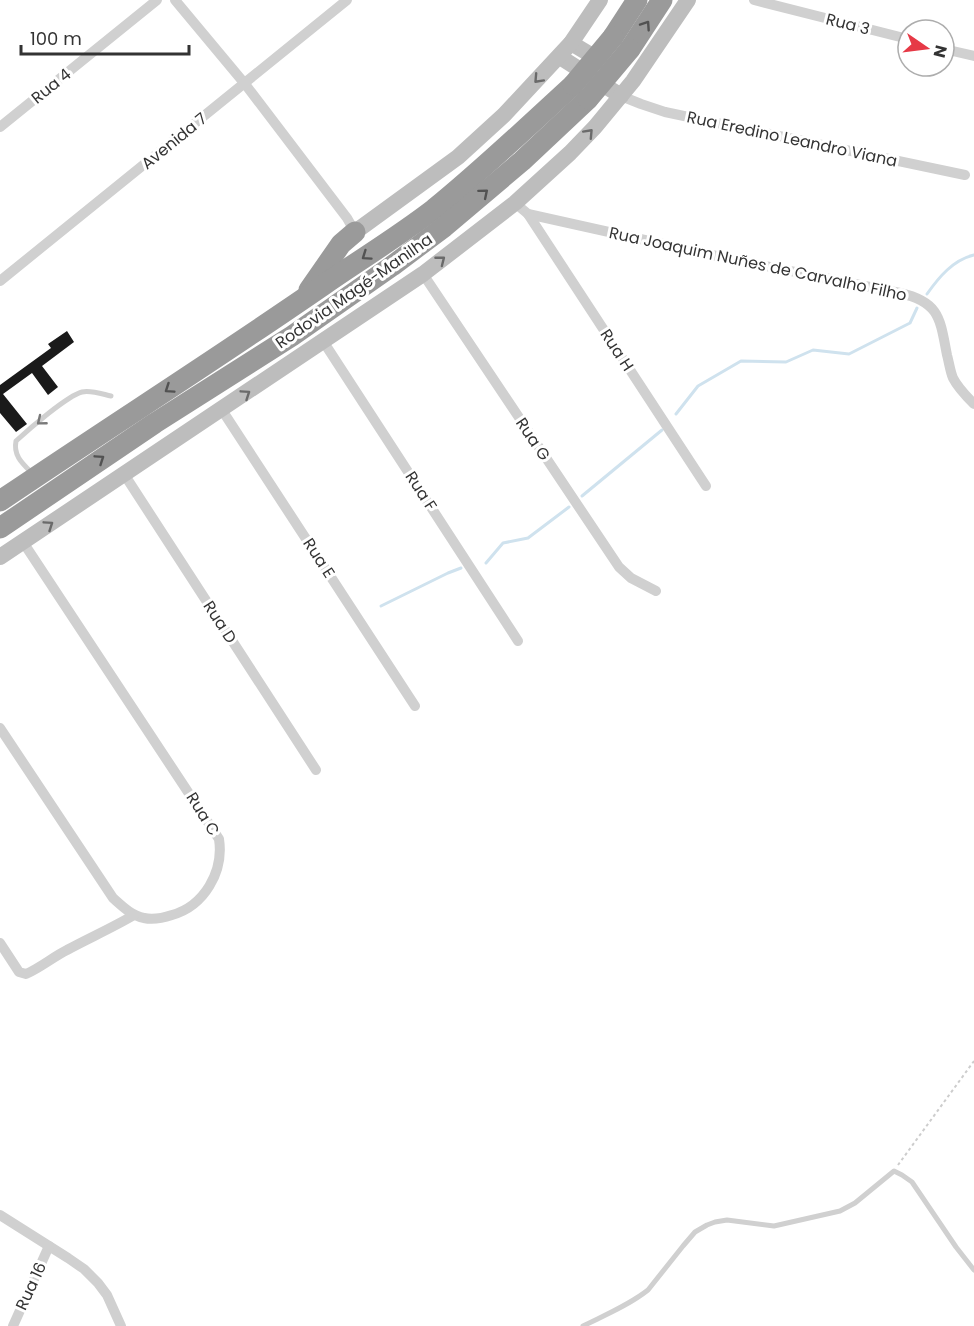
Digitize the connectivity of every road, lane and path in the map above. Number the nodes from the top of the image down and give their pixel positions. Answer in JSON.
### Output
{"nodes":[{"id":1,"x":157,"y":0,"type":"edge"},
{"id":2,"x":175,"y":0,"type":"edge"},
{"id":3,"x":347,"y":0,"type":"edge"},
{"id":4,"x":600,"y":0,"type":"edge"},
{"id":5,"x":637,"y":0,"type":"edge"},
{"id":6,"x":662,"y":0,"type":"edge"},
{"id":7,"x":688,"y":0,"type":"edge"},
{"id":8,"x":754,"y":0,"type":"edge"},
{"id":9,"x":896,"y":36,"type":"edge"},
{"id":10,"x":572,"y":43,"type":"junction"},
{"id":11,"x":621,"y":43,"type":"junction"},
{"id":12,"x":956,"y":52,"type":"edge"},
{"id":13,"x":974,"y":56,"type":"edge"},
{"id":14,"x":560,"y":57,"type":"junction"},
{"id":15,"x":633,"y":81,"type":"junction"},
{"id":16,"x":245,"y":84,"type":"junction"},
{"id":17,"x":580,"y":92,"type":"junction"},
{"id":18,"x":621,"y":96,"type":"junction"},
{"id":19,"x":0,"y":127,"type":"edge"},
{"id":20,"x":965,"y":175,"type":"dead end"},
{"id":21,"x":515,"y":202,"type":"junction"},
{"id":22,"x":528,"y":214,"type":"junction"},
{"id":23,"x":355,"y":232,"type":"junction"},
{"id":24,"x":423,"y":274,"type":"junction"},
{"id":25,"x":0,"y":281,"type":"edge"},
{"id":26,"x":305,"y":298,"type":"junction"},
{"id":27,"x":323,"y":341,"type":"junction"},
{"id":28,"x":111,"y":396,"type":"dead end"},
{"id":29,"x":974,"y":404,"type":"edge"},
{"id":30,"x":222,"y":410,"type":"junction"},
{"id":31,"x":124,"y":474,"type":"junction"},
{"id":32,"x":35,"y":477,"type":"junction"},
{"id":33,"x":706,"y":486,"type":"dead end"},
{"id":34,"x":0,"y":501,"type":"edge"},
{"id":35,"x":0,"y":528,"type":"edge"},
{"id":36,"x":23,"y":542,"type":"junction"},
{"id":37,"x":0,"y":557,"type":"edge"},
{"id":38,"x":656,"y":591,"type":"dead end"},
{"id":39,"x":518,"y":641,"type":"dead end"},
{"id":40,"x":416,"y":706,"type":"dead end"},
{"id":41,"x":0,"y":728,"type":"edge"},
{"id":42,"x":316,"y":770,"type":"dead end"},
{"id":43,"x":134,"y":915,"type":"junction"},
{"id":44,"x":0,"y":943,"type":"edge"},
{"id":45,"x":974,"y":1061,"type":"edge"},
{"id":46,"x":894,"y":1171,"type":"junction"},
{"id":47,"x":0,"y":1215,"type":"edge"},
{"id":48,"x":49,"y":1246,"type":"junction"},
{"id":49,"x":974,"y":1270,"type":"edge"},
{"id":50,"x":13,"y":1326,"type":"edge"},
{"id":51,"x":121,"y":1326,"type":"edge"},
{"id":52,"x":583,"y":1326,"type":"edge"}],
"edges":[{"from":1,"to":19,"type":"street","name":"Rua 4"},
{"from":2,"to":16,"type":"street"},
{"from":3,"to":16,"type":"street","name":"Avenida 7"},
{"from":4,"to":10,"type":"main road"},
{"from":5,"to":11,"type":"highway","name":"Rodovia Magé-Manilha"},
{"from":11,"to":6,"type":"highway","name":"Rodovia Magé-Manilha","one_way":true},
{"from":7,"to":15,"type":"main road"},
{"from":8,"to":9,"type":"street","name":"Rua 3"},
{"from":10,"to":14,"type":"main road"},
{"from":10,"to":15,"type":"main road"},
{"from":11,"to":17,"type":"highway","name":"Rodovia Magé-Manilha","bridge":true},
{"from":12,"to":13,"type":"street"},
{"from":14,"to":18,"type":"main road"},
{"from":14,"to":23,"type":"main road","one_way":true},
{"from":15,"to":18,"type":"main road"},
{"from":16,"to":23,"type":"street"},
{"from":16,"to":25,"type":"street","name":"Avenida 7"},
{"from":17,"to":26,"type":"highway","name":"Rodovia Magé-Manilha","one_way":true},
{"from":35,"to":17,"type":"highway","name":"Rodovia Magé-Manilha","one_way":true},
{"from":18,"to":20,"type":"street","name":"Rua Eredino Leandro Viana"},
{"from":21,"to":18,"type":"main road","one_way":true},
{"from":21,"to":22,"type":"street"},
{"from":24,"to":21,"type":"main road","one_way":true},
{"from":22,"to":29,"type":"street","name":"Rua Joaquim Nuñes de Carvalho Filho"},
{"from":22,"to":33,"type":"street","name":"Rua H"},
{"from":23,"to":26,"type":"highway"},
{"from":24,"to":27,"type":"main road"},
{"from":24,"to":38,"type":"street","name":"Rua G"},
{"from":26,"to":32,"type":"highway","name":"Rodovia Magé-Manilha","one_way":true},
{"from":30,"to":27,"type":"main road","one_way":true},
{"from":27,"to":39,"type":"street","name":"Rua F"},
{"from":28,"to":32,"type":"lane","one_way":true},
{"from":30,"to":31,"type":"main road"},
{"from":30,"to":40,"type":"street","name":"Rua E"},
{"from":36,"to":31,"type":"main road","one_way":true},
{"from":31,"to":42,"type":"street","name":"Rua D"},
{"from":32,"to":34,"type":"highway","name":"Rodovia Magé-Manilha"},
{"from":36,"to":37,"type":"main road"},
{"from":36,"to":43,"type":"street","name":"Rua C"},
{"from":41,"to":43,"type":"street"},
{"from":43,"to":44,"type":"street"},
{"from":45,"to":46,"type":"path"},
{"from":46,"to":49,"type":"lane"},
{"from":46,"to":52,"type":"lane"},
{"from":47,"to":48,"type":"street"},
{"from":48,"to":50,"type":"street","name":"Rua 16"},
{"from":48,"to":51,"type":"street"}]}
